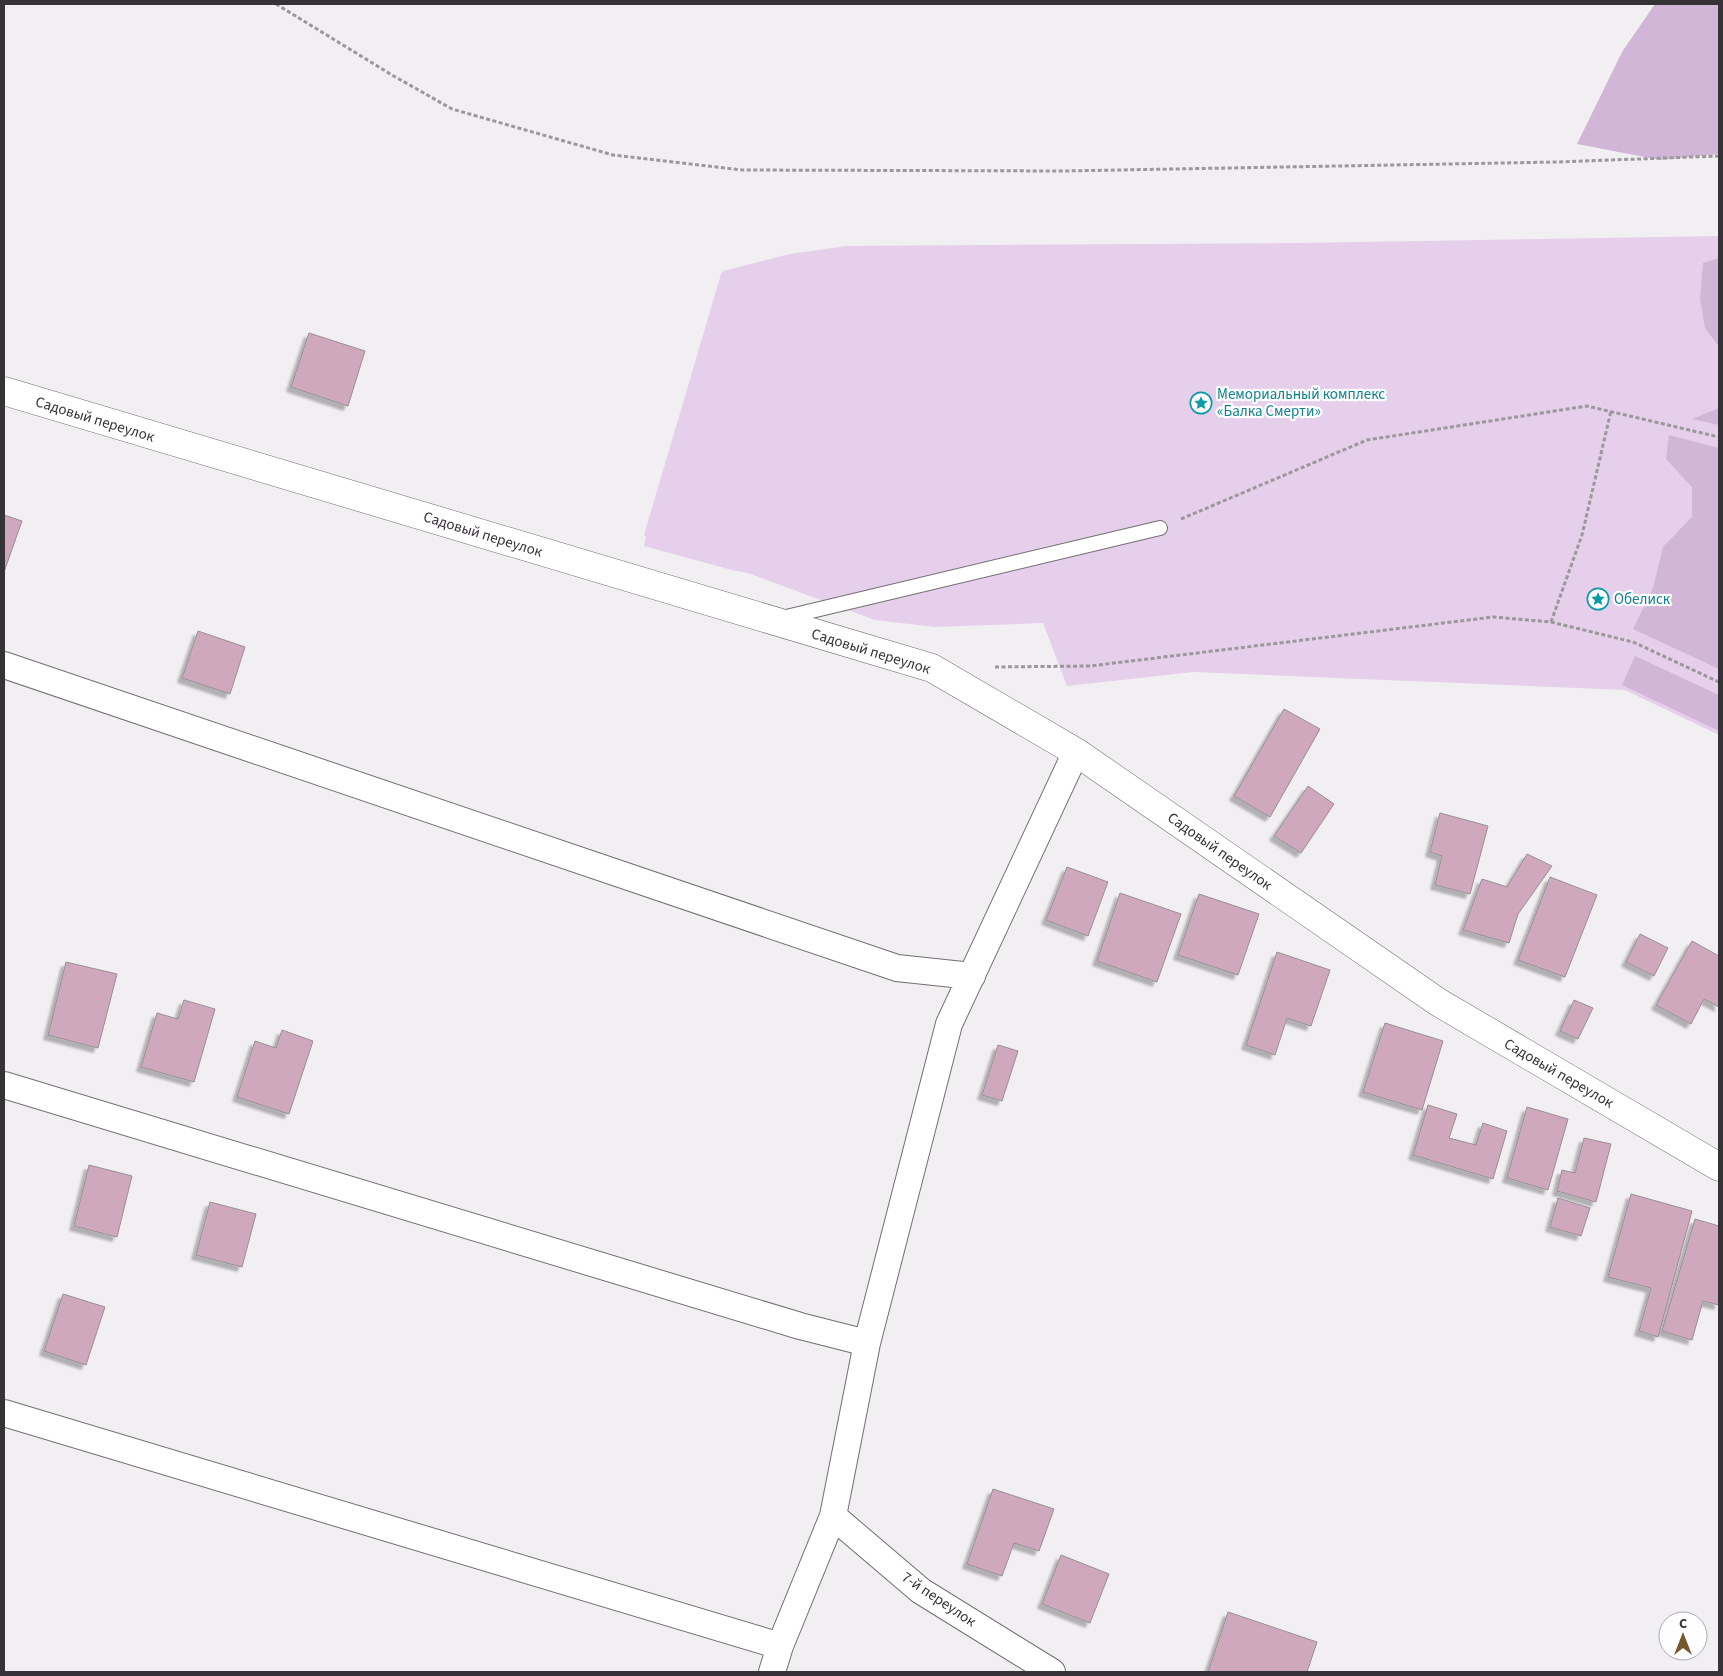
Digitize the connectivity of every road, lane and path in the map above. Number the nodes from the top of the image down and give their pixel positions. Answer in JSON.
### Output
{"nodes":[{"id":1,"x":276,"y":4,"type":"edge"},
{"id":2,"x":1719,"y":156,"type":"edge"},
{"id":3,"x":4,"y":391,"type":"edge"},
{"id":4,"x":1611,"y":411,"type":"junction"},
{"id":5,"x":1719,"y":437,"type":"edge"},
{"id":6,"x":1160,"y":528,"type":"joint"},
{"id":7,"x":772,"y":621,"type":"junction"},
{"id":8,"x":1551,"y":622,"type":"junction"},
{"id":9,"x":4,"y":665,"type":"edge"},
{"id":10,"x":991,"y":667,"type":"dead end"},
{"id":11,"x":1719,"y":682,"type":"edge"},
{"id":12,"x":1076,"y":752,"type":"junction"},
{"id":13,"x":972,"y":976,"type":"junction"},
{"id":14,"x":4,"y":1085,"type":"edge"},
{"id":15,"x":1719,"y":1167,"type":"edge"},
{"id":16,"x":867,"y":1343,"type":"junction"},
{"id":17,"x":4,"y":1413,"type":"edge"},
{"id":18,"x":833,"y":1516,"type":"junction"},
{"id":19,"x":780,"y":1646,"type":"junction"},
{"id":20,"x":772,"y":1672,"type":"edge"},
{"id":21,"x":1052,"y":1672,"type":"edge"}],
"edges":[{"from":1,"to":2,"type":"path"},
{"from":3,"to":7,"type":"street","name":"Садовый переулок"},
{"from":4,"to":5,"type":"path"},
{"from":4,"to":6,"type":"path"},
{"from":4,"to":8,"type":"path"},
{"from":6,"to":7,"type":"lane"},
{"from":7,"to":12,"type":"street","name":"Садовый переулок"},
{"from":8,"to":10,"type":"path"},
{"from":8,"to":11,"type":"path"},
{"from":9,"to":13,"type":"street"},
{"from":12,"to":13,"type":"street"},
{"from":12,"to":15,"type":"street","name":"Садовый переулок"},
{"from":13,"to":16,"type":"street"},
{"from":14,"to":16,"type":"street"},
{"from":16,"to":18,"type":"street"},
{"from":17,"to":19,"type":"street"},
{"from":18,"to":19,"type":"street"},
{"from":18,"to":21,"type":"street","name":"7-й переулок"},
{"from":19,"to":20,"type":"street"}]}
